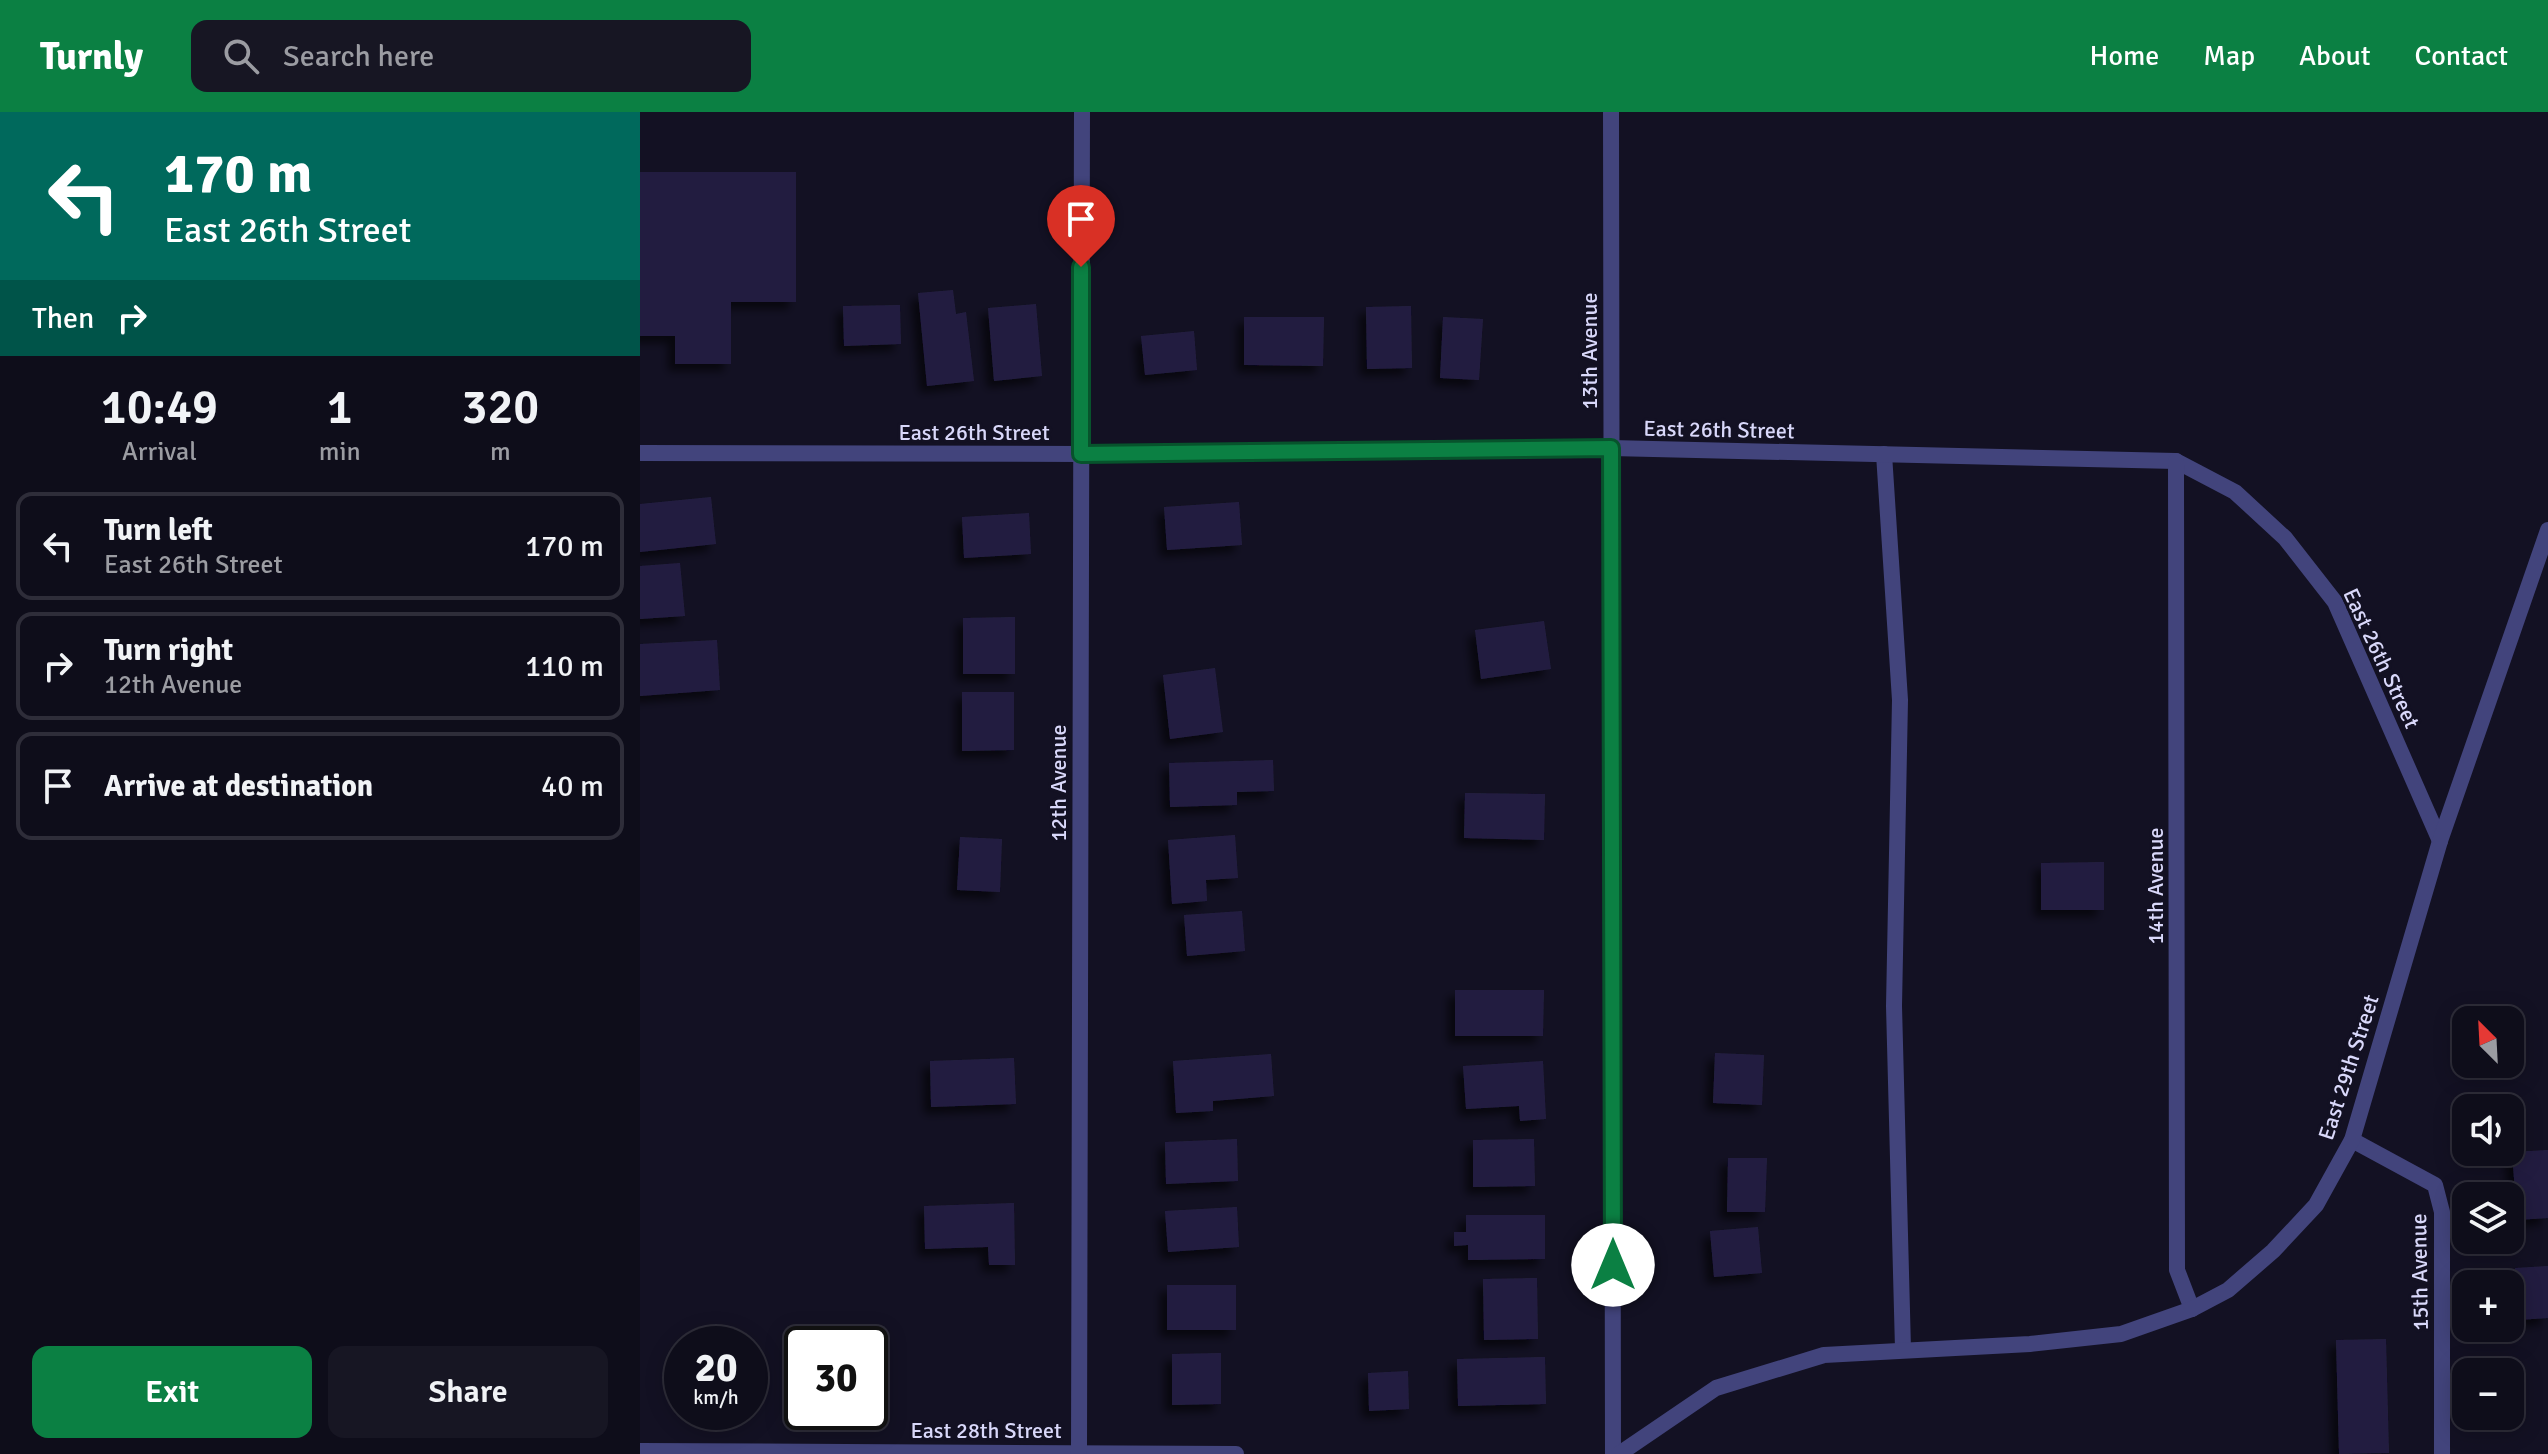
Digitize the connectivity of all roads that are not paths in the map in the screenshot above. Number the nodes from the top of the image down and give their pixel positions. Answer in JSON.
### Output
{"nodes":[{"id":1,"x":1082,"y":112,"type":"edge"},
{"id":2,"x":1611,"y":112,"type":"edge"},
{"id":3,"x":1611,"y":448,"type":"junction"},
{"id":4,"x":640,"y":453,"type":"edge"},
{"id":5,"x":1081,"y":454,"type":"junction"},
{"id":6,"x":1884,"y":454,"type":"junction"},
{"id":7,"x":2176,"y":461,"type":"junction"},
{"id":8,"x":2548,"y":530,"type":"edge"},
{"id":9,"x":2440,"y":841,"type":"junction"},
{"id":10,"x":2352,"y":1140,"type":"junction"},
{"id":11,"x":2192,"y":1309,"type":"junction"},
{"id":12,"x":1903,"y":1349,"type":"junction"},
{"id":13,"x":640,"y":1451,"type":"edge"},
{"id":14,"x":820,"y":1453,"type":"edge"},
{"id":15,"x":1079,"y":1453,"type":"edge"},
{"id":16,"x":1236,"y":1454,"type":"edge"},
{"id":17,"x":1616,"y":1454,"type":"edge"},
{"id":18,"x":2442,"y":1454,"type":"edge"}],
"edges":[{"from":1,"to":5,"type":"street","name":"12th Avenue"},
{"from":2,"to":3,"type":"street","name":"13th Avenue"},
{"from":3,"to":5,"type":"street","name":"East 26th Street"},
{"from":3,"to":6,"type":"street","name":"East 26th Street"},
{"from":3,"to":17,"type":"street","name":"13th Avenue"},
{"from":4,"to":5,"type":"street","name":"East 26th Street"},
{"from":5,"to":15,"type":"street","name":"12th Avenue"},
{"from":6,"to":7,"type":"street","name":"East 26th Street"},
{"from":6,"to":12,"type":"street"},
{"from":7,"to":9,"type":"street","name":"East 26th Street"},
{"from":7,"to":11,"type":"street","name":"14th Avenue"},
{"from":8,"to":9,"type":"street","name":"East 29th Street"},
{"from":9,"to":10,"type":"street","name":"East 29th Street"},
{"from":10,"to":11,"type":"street","name":"East 29th Street"},
{"from":10,"to":18,"type":"street","name":"15th Avenue"},
{"from":11,"to":12,"type":"street","name":"East 29th Street"},
{"from":12,"to":17,"type":"street","name":"East 29th Street"},
{"from":13,"to":14,"type":"street","name":"East 28th Street"},
{"from":14,"to":15,"type":"street","name":"East 28th Street"},
{"from":15,"to":16,"type":"street","name":"East 28th Street"}]}
